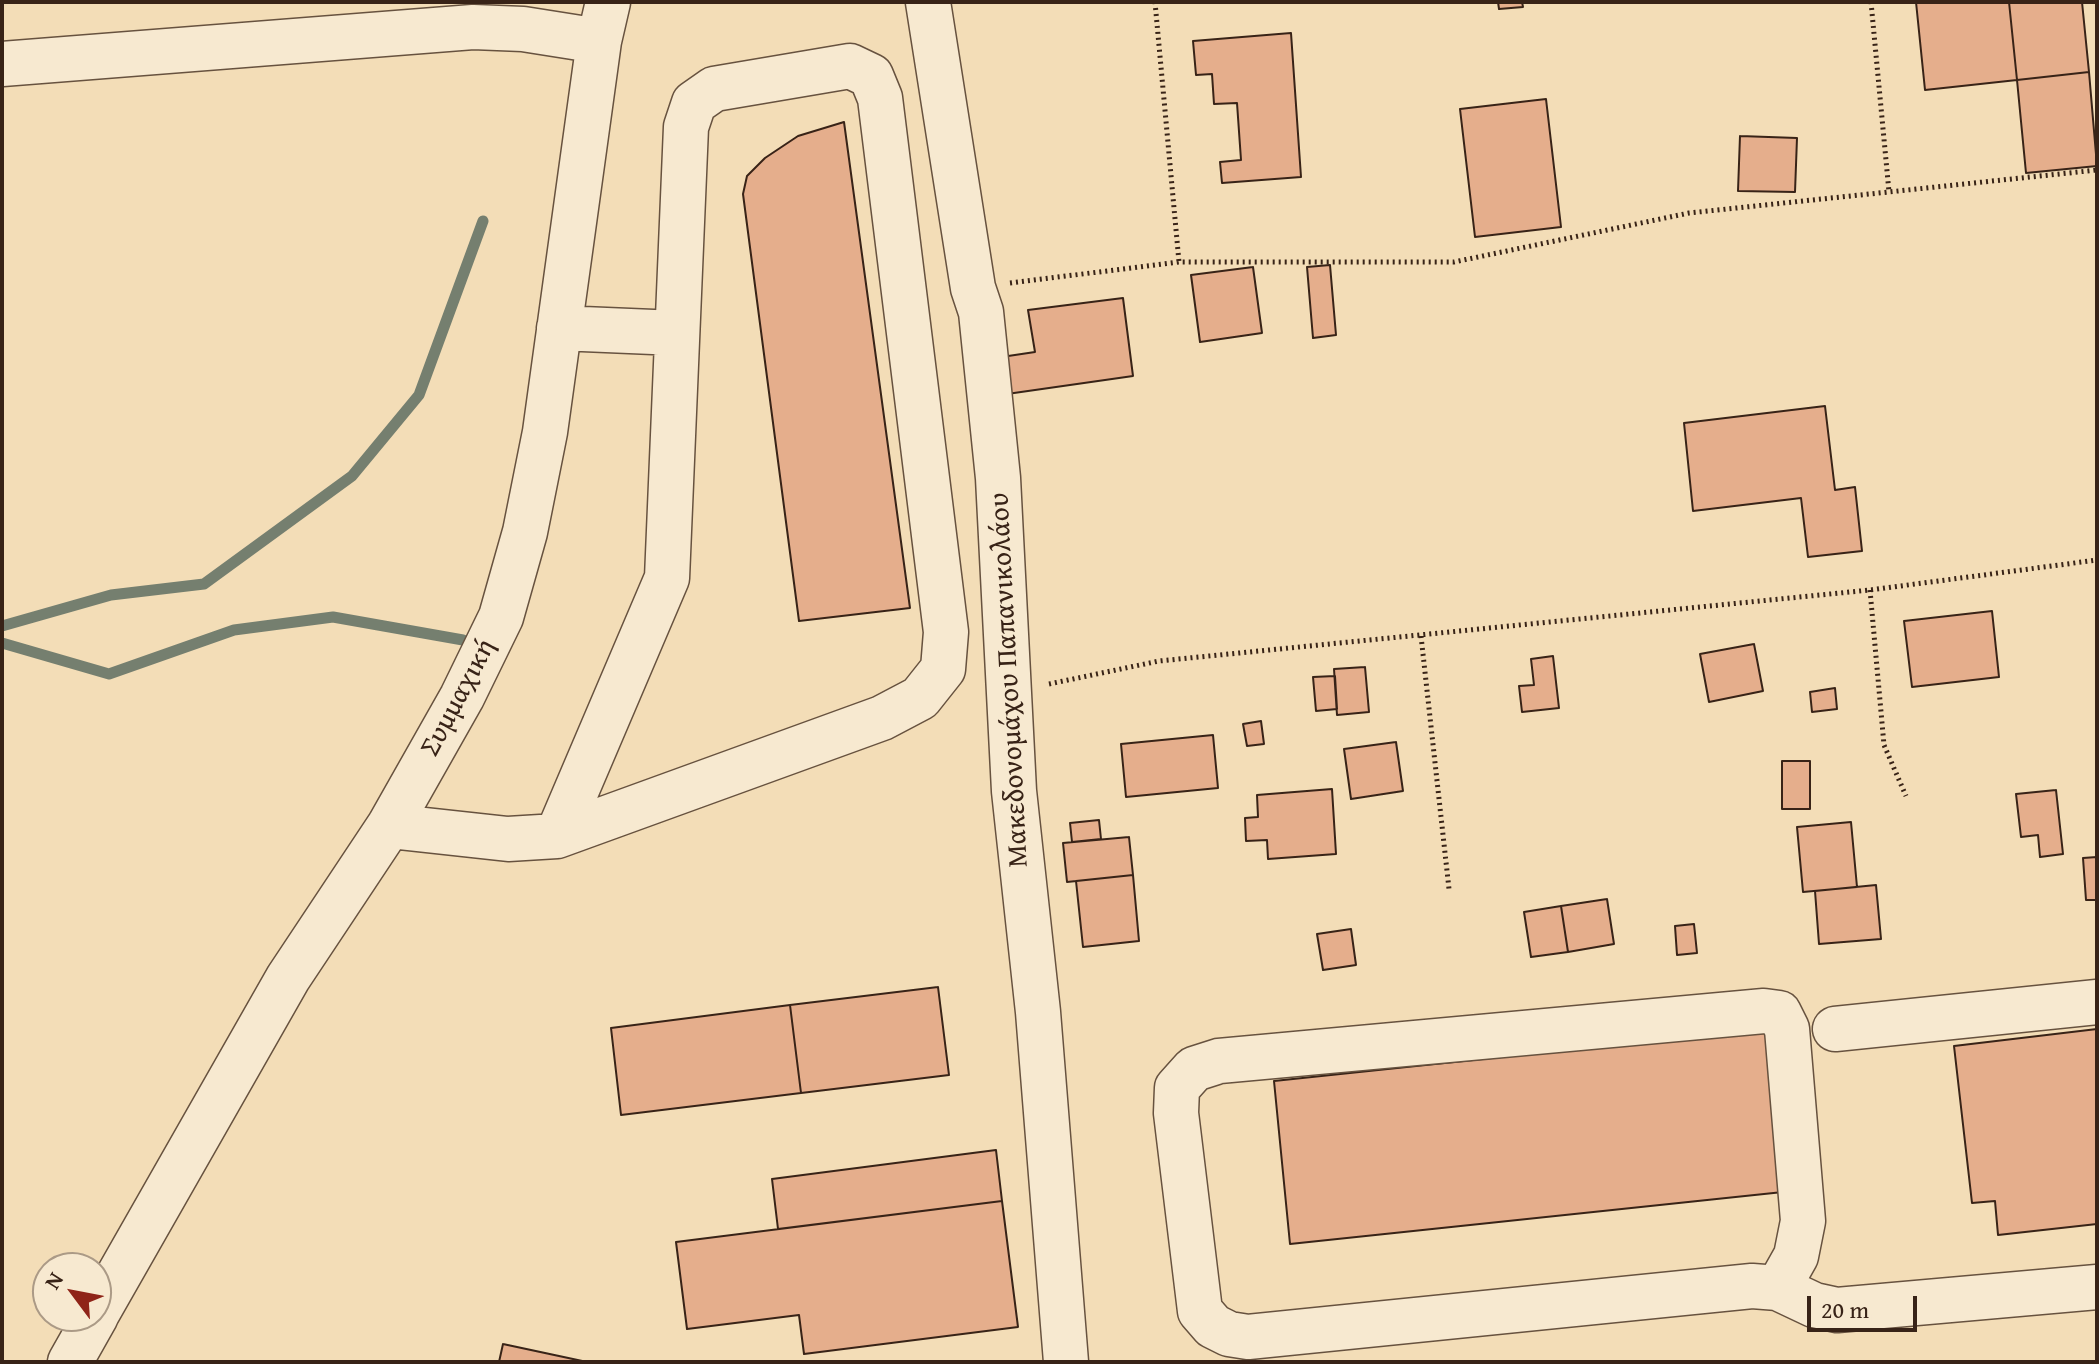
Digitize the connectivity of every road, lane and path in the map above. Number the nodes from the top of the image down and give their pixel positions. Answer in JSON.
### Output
{"nodes":[{"id":1,"x":928,"y":2,"type":"edge"},
{"id":2,"x":1155,"y":2,"type":"edge"},
{"id":3,"x":1871,"y":2,"type":"edge"},
{"id":4,"x":603,"y":21,"type":"edge"},
{"id":5,"x":2,"y":64,"type":"edge"},
{"id":6,"x":2097,"y":170,"type":"edge"},
{"id":7,"x":1889,"y":192,"type":"junction"},
{"id":8,"x":1179,"y":262,"type":"junction"},
{"id":9,"x":973,"y":288,"type":"junction"},
{"id":10,"x":559,"y":328,"type":"junction"},
{"id":11,"x":677,"y":333,"type":"junction"},
{"id":12,"x":2097,"y":560,"type":"edge"},
{"id":13,"x":1870,"y":590,"type":"junction"},
{"id":14,"x":1421,"y":636,"type":"junction"},
{"id":15,"x":1009,"y":692,"type":"junction"},
{"id":16,"x":1906,"y":796,"type":"dead end"},
{"id":17,"x":389,"y":826,"type":"junction"},
{"id":18,"x":557,"y":836,"type":"junction"},
{"id":19,"x":1449,"y":889,"type":"dead end"},
{"id":20,"x":2097,"y":1002,"type":"edge"},
{"id":21,"x":1835,"y":1029,"type":"dead end"},
{"id":22,"x":2097,"y":1287,"type":"edge"},
{"id":23,"x":112,"y":1288,"type":"edge"},
{"id":24,"x":1778,"y":1288,"type":"junction"},
{"id":25,"x":87,"y":1332,"type":"edge"},
{"id":26,"x":70,"y":1362,"type":"edge"},
{"id":27,"x":1066,"y":1362,"type":"edge"}],
"edges":[{"from":1,"to":9,"type":"street","name":"Μακεδονομάχου Παπανικολάου"},
{"from":2,"to":8,"type":"path"},
{"from":3,"to":7,"type":"path"},
{"from":4,"to":5,"type":"street"},
{"from":4,"to":10,"type":"street","name":"Συμμαχική"},
{"from":6,"to":7,"type":"path"},
{"from":7,"to":8,"type":"path"},
{"from":8,"to":9,"type":"path"},
{"from":9,"to":15,"type":"street","name":"Μακεδονομάχου Παπανικολάου"},
{"from":10,"to":11,"type":"street"},
{"from":10,"to":17,"type":"street","name":"Συμμαχική"},
{"from":11,"to":18,"type":"street"},
{"from":11,"to":18,"type":"street"},
{"from":12,"to":13,"type":"path"},
{"from":13,"to":14,"type":"path"},
{"from":13,"to":16,"type":"path"},
{"from":14,"to":15,"type":"path"},
{"from":14,"to":19,"type":"path"},
{"from":15,"to":27,"type":"street","name":"Μακεδονομάχου Παπανικολάου"},
{"from":17,"to":18,"type":"street"},
{"from":17,"to":23,"type":"street","name":"Συμμαχική"},
{"from":20,"to":21,"type":"street"},
{"from":22,"to":24,"type":"street"},
{"from":24,"to":24,"type":"street"},
{"from":25,"to":26,"type":"street","name":"Συμμαχική"}]}
